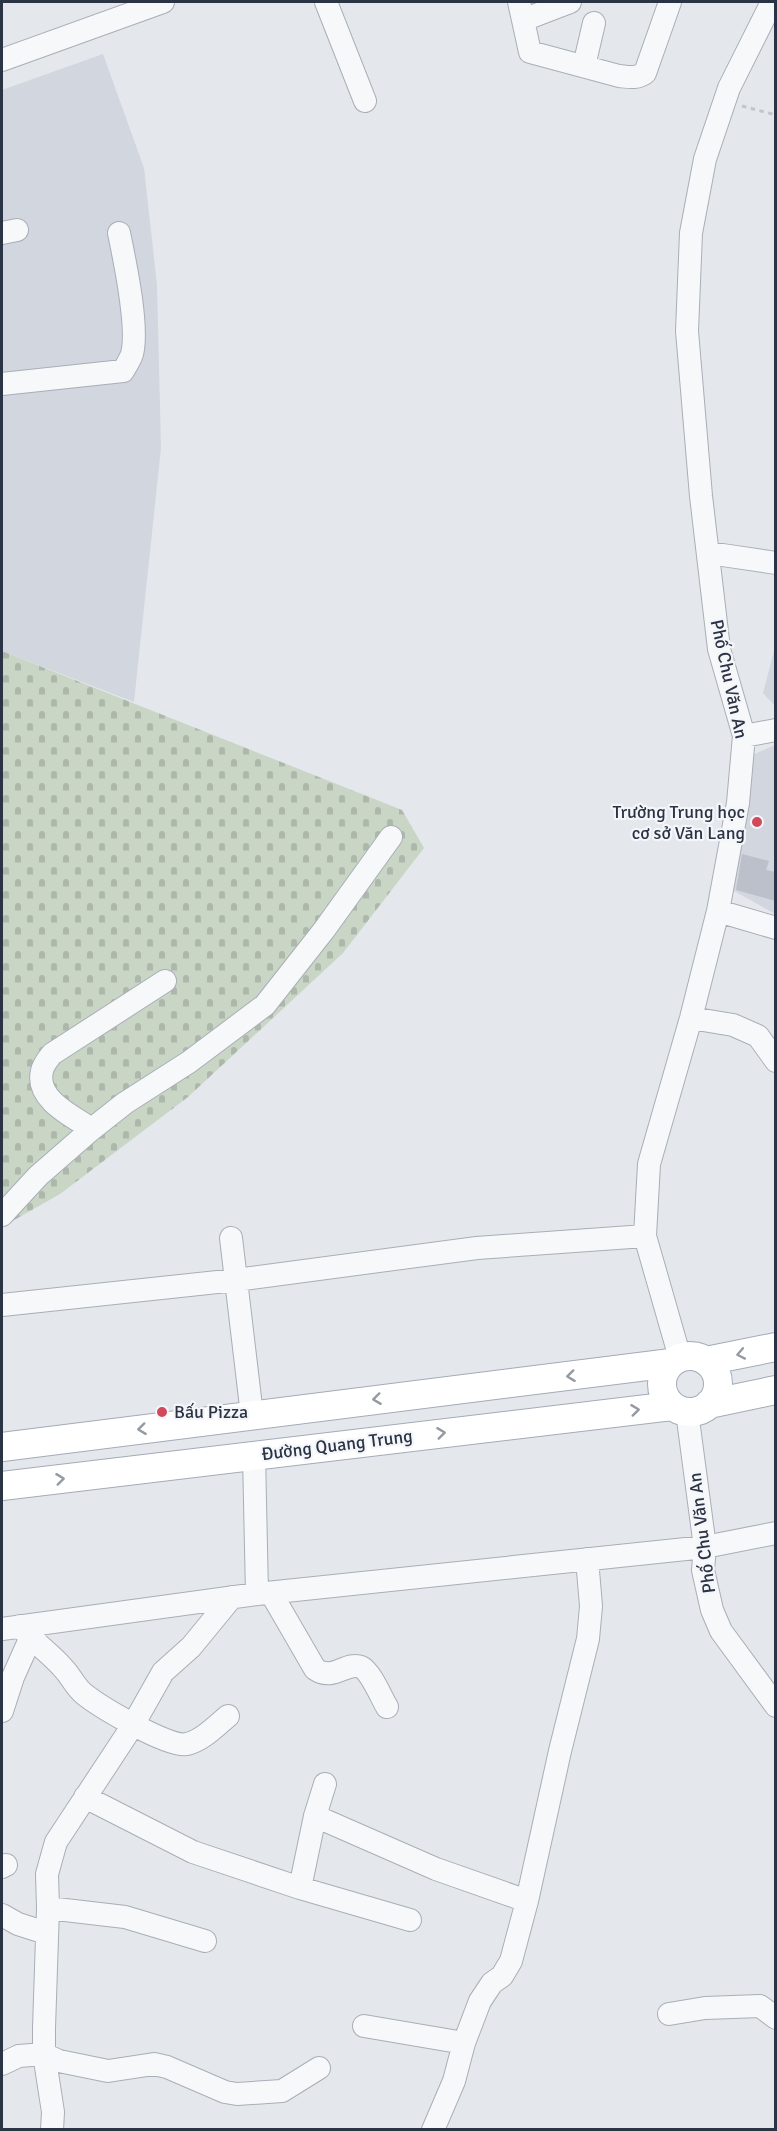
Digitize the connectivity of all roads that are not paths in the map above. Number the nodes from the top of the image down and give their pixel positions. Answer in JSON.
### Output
{"nodes":[{"id":1,"x":163,"y":2,"type":"edge"},
{"id":2,"x":326,"y":2,"type":"edge"},
{"id":3,"x":570,"y":2,"type":"edge"},
{"id":4,"x":670,"y":2,"type":"edge"},
{"id":5,"x":772,"y":2,"type":"edge"},
{"id":6,"x":521,"y":11,"type":"edge"},
{"id":7,"x":594,"y":23,"type":"dead end"},
{"id":8,"x":2,"y":60,"type":"edge"},
{"id":9,"x":584,"y":66,"type":"junction"},
{"id":10,"x":365,"y":101,"type":"dead end"},
{"id":11,"x":119,"y":233,"type":"dead end"},
{"id":12,"x":2,"y":384,"type":"edge"},
{"id":13,"x":709,"y":553,"type":"junction"},
{"id":14,"x":776,"y":563,"type":"edge"},
{"id":15,"x":776,"y":730,"type":"edge"},
{"id":16,"x":744,"y":736,"type":"junction"},
{"id":17,"x":391,"y":837,"type":"dead end"},
{"id":18,"x":718,"y":910,"type":"junction"},
{"id":19,"x":776,"y":928,"type":"edge"},
{"id":20,"x":165,"y":981,"type":"dead end"},
{"id":21,"x":691,"y":1018,"type":"junction"},
{"id":22,"x":776,"y":1061,"type":"edge"},
{"id":23,"x":92,"y":1129,"type":"junction"},
{"id":24,"x":2,"y":1215,"type":"edge"},
{"id":25,"x":645,"y":1236,"type":"junction"},
{"id":26,"x":231,"y":1238,"type":"dead end"},
{"id":27,"x":236,"y":1280,"type":"junction"},
{"id":28,"x":2,"y":1305,"type":"edge"},
{"id":29,"x":776,"y":1347,"type":"edge"},
{"id":30,"x":686,"y":1361,"type":"junction"},
{"id":31,"x":776,"y":1390,"type":"edge"},
{"id":32,"x":689,"y":1408,"type":"junction"},
{"id":33,"x":252,"y":1415,"type":"junction"},
{"id":34,"x":2,"y":1447,"type":"edge"},
{"id":35,"x":254,"y":1455,"type":"junction"},
{"id":36,"x":2,"y":1486,"type":"edge"},
{"id":37,"x":776,"y":1533,"type":"edge"},
{"id":38,"x":705,"y":1547,"type":"junction"},
{"id":39,"x":587,"y":1559,"type":"junction"},
{"id":40,"x":264,"y":1593,"type":"junction"},
{"id":41,"x":232,"y":1597,"type":"junction"},
{"id":42,"x":17,"y":1631,"type":"edge"},
{"id":43,"x":776,"y":1706,"type":"edge"},
{"id":44,"x":387,"y":1707,"type":"dead end"},
{"id":45,"x":2,"y":1711,"type":"edge"},
{"id":46,"x":228,"y":1716,"type":"dead end"},
{"id":47,"x":133,"y":1725,"type":"junction"},
{"id":48,"x":325,"y":1784,"type":"dead end"},
{"id":49,"x":85,"y":1797,"type":"junction"},
{"id":50,"x":315,"y":1816,"type":"junction"},
{"id":51,"x":300,"y":1888,"type":"junction"},
{"id":52,"x":527,"y":1901,"type":"junction"},
{"id":53,"x":48,"y":1908,"type":"junction"},
{"id":54,"x":2,"y":1915,"type":"edge"},
{"id":55,"x":410,"y":1920,"type":"dead end"},
{"id":56,"x":46,"y":1933,"type":"junction"},
{"id":57,"x":205,"y":1941,"type":"dead end"},
{"id":58,"x":669,"y":2014,"type":"dead end"},
{"id":59,"x":776,"y":2018,"type":"edge"},
{"id":60,"x":363,"y":2026,"type":"dead end"},
{"id":61,"x":464,"y":2043,"type":"junction"},
{"id":62,"x":44,"y":2054,"type":"junction"},
{"id":63,"x":2,"y":2064,"type":"edge"},
{"id":64,"x":319,"y":2068,"type":"dead end"},
{"id":65,"x":52,"y":2130,"type":"edge"},
{"id":66,"x":433,"y":2130,"type":"edge"}],
"edges":[{"from":1,"to":8,"type":"street"},
{"from":2,"to":10,"type":"street"},
{"from":3,"to":6,"type":"street"},
{"from":4,"to":9,"type":"street"},
{"from":5,"to":13,"type":"street","name":"Phố Chu Văn An"},
{"from":6,"to":9,"type":"street"},
{"from":7,"to":9,"type":"street"},
{"from":11,"to":12,"type":"street"},
{"from":13,"to":14,"type":"street"},
{"from":13,"to":16,"type":"street","name":"Phố Chu Văn An"},
{"from":15,"to":16,"type":"street"},
{"from":16,"to":18,"type":"street","name":"Phố Chu Văn An"},
{"from":17,"to":23,"type":"street"},
{"from":18,"to":19,"type":"street"},
{"from":18,"to":21,"type":"street","name":"Phố Chu Văn An"},
{"from":20,"to":23,"type":"street"},
{"from":21,"to":22,"type":"street"},
{"from":21,"to":25,"type":"street","name":"Phố Chu Văn An"},
{"from":23,"to":24,"type":"street"},
{"from":25,"to":27,"type":"street"},
{"from":25,"to":30,"type":"street","name":"Phố Chu Văn An"},
{"from":26,"to":27,"type":"street"},
{"from":27,"to":28,"type":"street"},
{"from":27,"to":33,"type":"street"},
{"from":29,"to":30,"type":"main road","one_way":true},
{"from":30,"to":32,"type":"main road"},
{"from":30,"to":32,"type":"main road"},
{"from":30,"to":33,"type":"main road","one_way":true},
{"from":31,"to":32,"type":"main road","name":"Đường Quang Trung"},
{"from":35,"to":32,"type":"main road","name":"Đường Quang Trung","one_way":true},
{"from":32,"to":38,"type":"street","name":"Phố Chu Văn An"},
{"from":33,"to":34,"type":"main road","one_way":true},
{"from":36,"to":35,"type":"main road","name":"Đường Quang Trung","one_way":true},
{"from":35,"to":40,"type":"street"},
{"from":37,"to":38,"type":"street"},
{"from":38,"to":39,"type":"street"},
{"from":38,"to":43,"type":"street","name":"Phố Chu Văn An"},
{"from":39,"to":40,"type":"street"},
{"from":39,"to":52,"type":"street"},
{"from":40,"to":41,"type":"street"},
{"from":40,"to":44,"type":"street"},
{"from":41,"to":42,"type":"street"},
{"from":41,"to":47,"type":"street"},
{"from":42,"to":45,"type":"street"},
{"from":42,"to":47,"type":"street"},
{"from":46,"to":47,"type":"street"},
{"from":47,"to":49,"type":"street"},
{"from":48,"to":50,"type":"street"},
{"from":49,"to":51,"type":"street"},
{"from":49,"to":53,"type":"street"},
{"from":50,"to":51,"type":"street"},
{"from":50,"to":52,"type":"street"},
{"from":51,"to":55,"type":"street"},
{"from":52,"to":61,"type":"street"},
{"from":53,"to":56,"type":"street"},
{"from":53,"to":57,"type":"street"},
{"from":54,"to":56,"type":"street"},
{"from":56,"to":62,"type":"street"},
{"from":58,"to":59,"type":"street"},
{"from":60,"to":61,"type":"street"},
{"from":61,"to":66,"type":"street"},
{"from":62,"to":63,"type":"street"},
{"from":62,"to":64,"type":"street"},
{"from":62,"to":65,"type":"street"}]}
